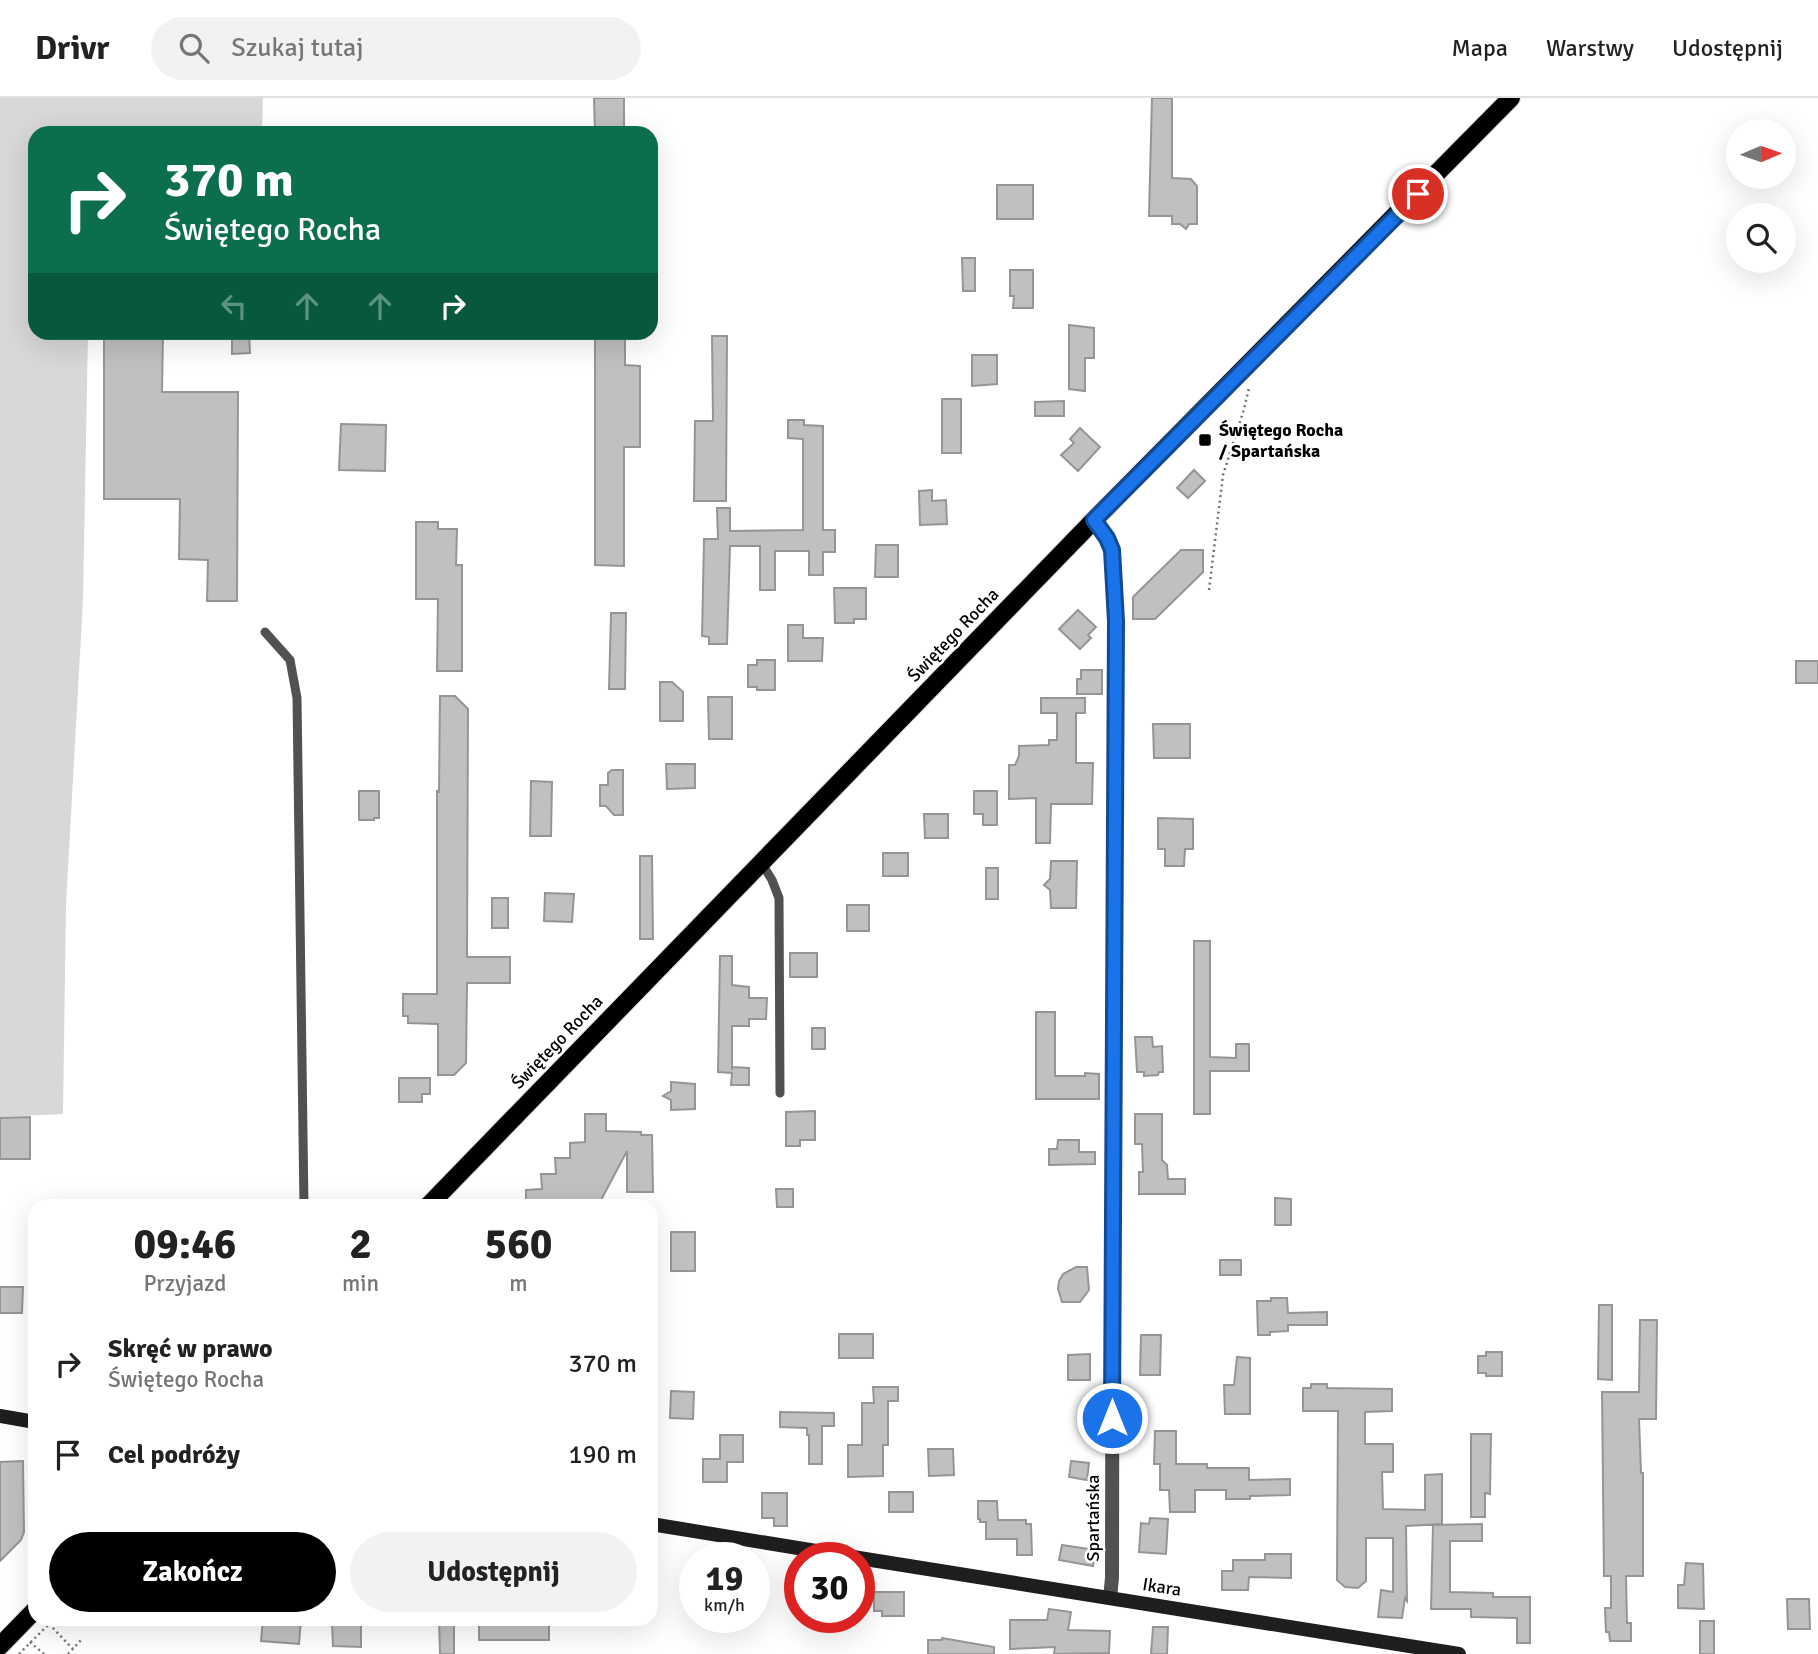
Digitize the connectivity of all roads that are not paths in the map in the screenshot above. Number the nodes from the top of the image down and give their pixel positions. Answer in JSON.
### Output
{"nodes":[{"id":1,"x":1511,"y":98,"type":"edge"},
{"id":2,"x":1094,"y":520,"type":"junction"},
{"id":3,"x":265,"y":632,"type":"dead end"},
{"id":4,"x":761,"y":862,"type":"junction"},
{"id":5,"x":780,"y":1093,"type":"dead end"},
{"id":6,"x":304,"y":1199,"type":"edge"},
{"id":7,"x":435,"y":1199,"type":"edge"},
{"id":8,"x":0,"y":1416,"type":"edge"},
{"id":9,"x":28,"y":1421,"type":"edge"},
{"id":10,"x":658,"y":1525,"type":"edge"},
{"id":11,"x":784,"y":1546,"type":"edge"},
{"id":12,"x":875,"y":1561,"type":"edge"},
{"id":13,"x":1110,"y":1598,"type":"junction"},
{"id":14,"x":28,"y":1617,"type":"edge"},
{"id":15,"x":0,"y":1646,"type":"edge"},
{"id":16,"x":1459,"y":1654,"type":"edge"}],
"edges":[{"from":1,"to":2,"type":"main road","name":"Świętego Rocha"},
{"from":2,"to":4,"type":"main road","name":"Świętego Rocha"},
{"from":2,"to":13,"type":"street","name":"Spartańska"},
{"from":3,"to":6,"type":"lane"},
{"from":4,"to":5,"type":"lane"},
{"from":4,"to":7,"type":"main road","name":"Świętego Rocha"},
{"from":8,"to":9,"type":"street"},
{"from":10,"to":11,"type":"street","name":"Ikara"},
{"from":12,"to":13,"type":"street","name":"Ikara"},
{"from":13,"to":16,"type":"street","name":"Ikara"},
{"from":14,"to":15,"type":"main road"}]}
